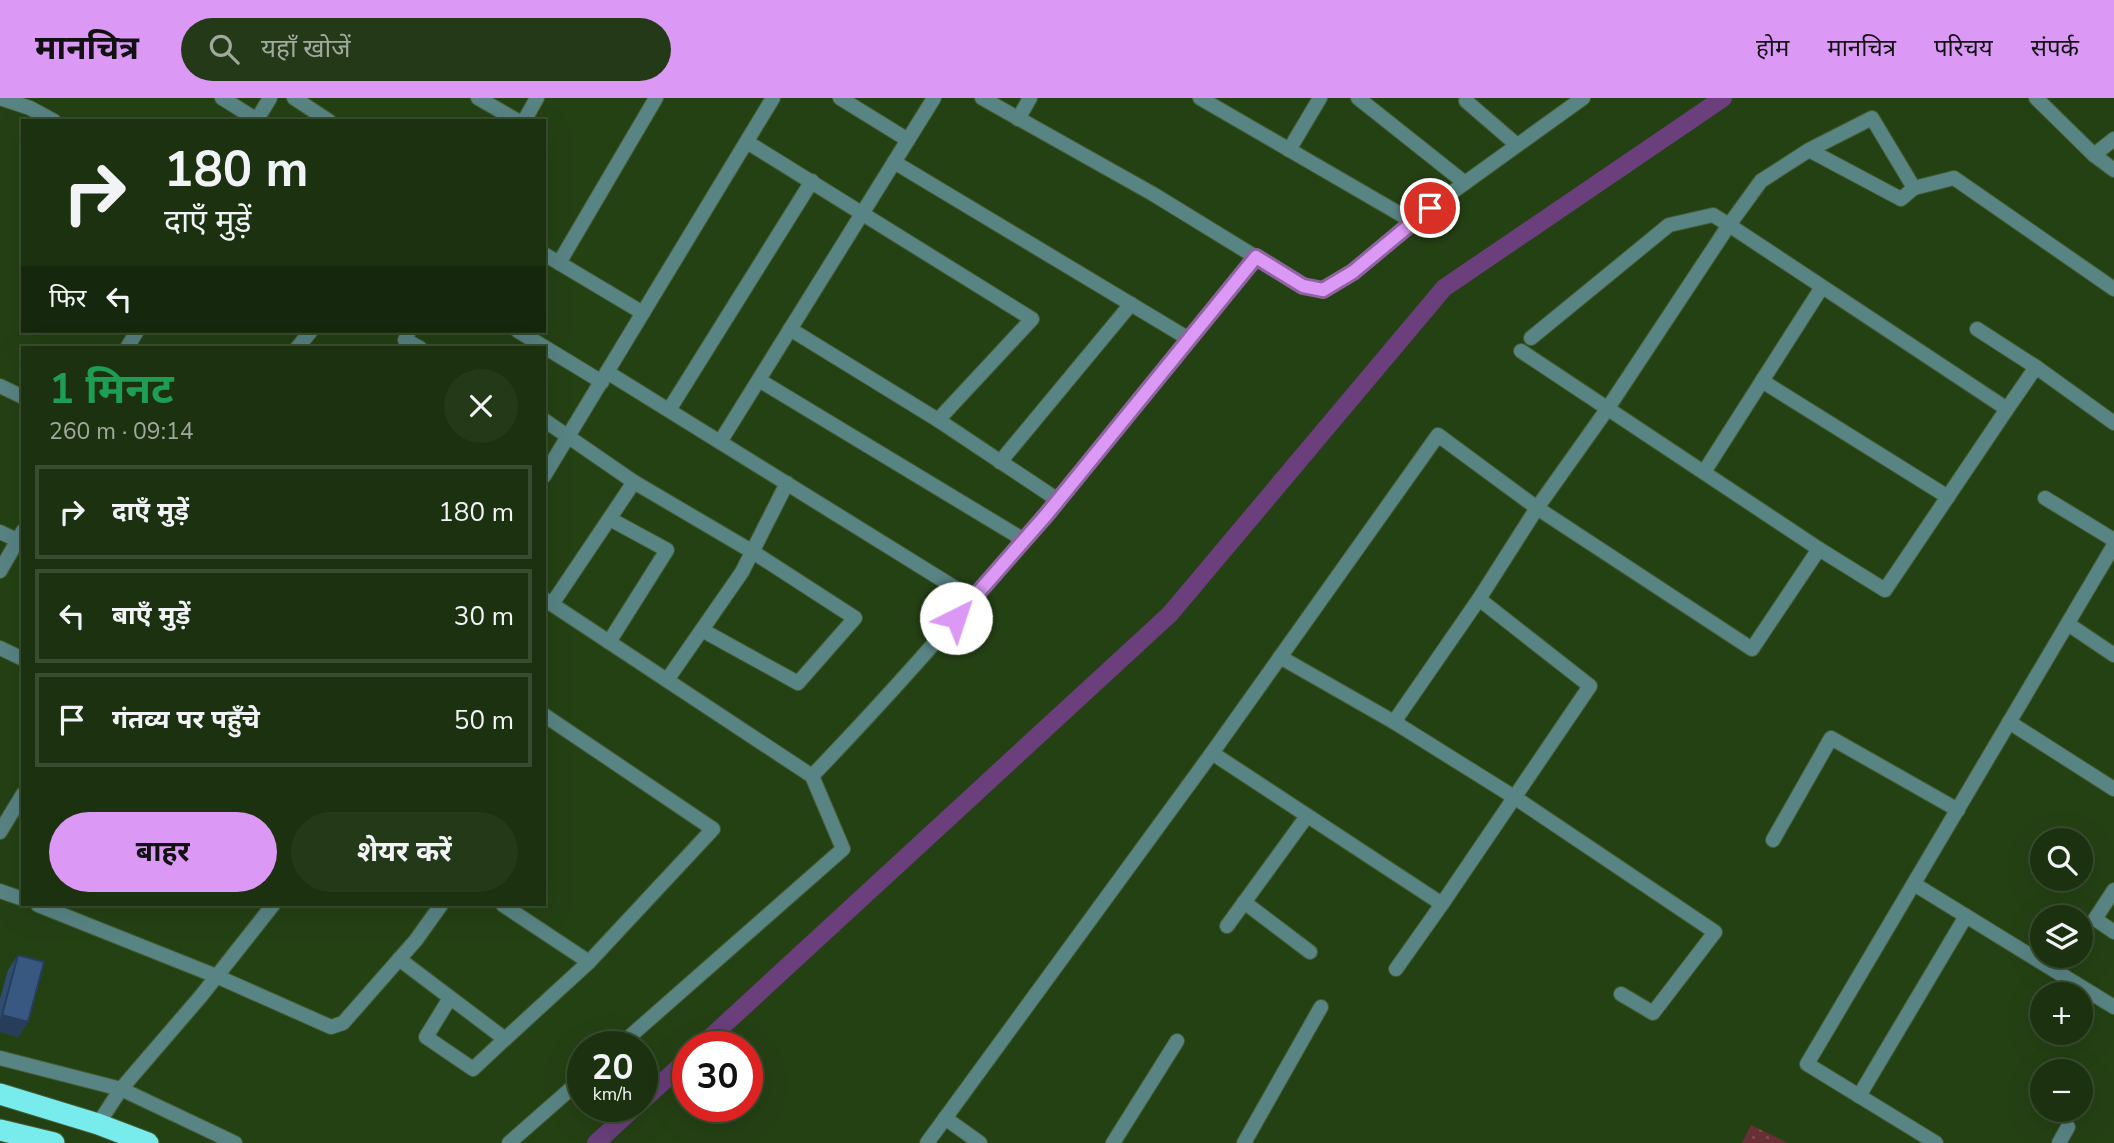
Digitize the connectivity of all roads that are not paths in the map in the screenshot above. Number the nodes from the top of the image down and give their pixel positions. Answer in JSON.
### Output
{"nodes":[{"id":1,"x":0,"y":98,"type":"edge"},
{"id":2,"x":222,"y":98,"type":"edge"},
{"id":3,"x":270,"y":98,"type":"edge"},
{"id":4,"x":294,"y":98,"type":"edge"},
{"id":5,"x":478,"y":98,"type":"edge"},
{"id":6,"x":537,"y":98,"type":"edge"},
{"id":7,"x":656,"y":98,"type":"edge"},
{"id":8,"x":773,"y":98,"type":"edge"},
{"id":9,"x":840,"y":98,"type":"edge"},
{"id":10,"x":934,"y":98,"type":"edge"},
{"id":11,"x":982,"y":98,"type":"edge"},
{"id":12,"x":1030,"y":98,"type":"edge"},
{"id":13,"x":1200,"y":98,"type":"edge"},
{"id":14,"x":1320,"y":98,"type":"edge"},
{"id":15,"x":1357,"y":98,"type":"edge"},
{"id":16,"x":1583,"y":98,"type":"edge"},
{"id":17,"x":2036,"y":98,"type":"edge"},
{"id":18,"x":1466,"y":99,"type":"edge"},
{"id":19,"x":1018,"y":118,"type":"junction"},
{"id":20,"x":50,"y":119,"type":"edge"},
{"id":21,"x":255,"y":119,"type":"edge"},
{"id":22,"x":258,"y":119,"type":"edge"},
{"id":23,"x":326,"y":119,"type":"edge"},
{"id":24,"x":515,"y":119,"type":"edge"},
{"id":25,"x":525,"y":119,"type":"edge"},
{"id":26,"x":2114,"y":139,"type":"edge"},
{"id":27,"x":908,"y":140,"type":"junction"},
{"id":28,"x":747,"y":142,"type":"junction"},
{"id":29,"x":1517,"y":145,"type":"junction"},
{"id":30,"x":1289,"y":150,"type":"junction"},
{"id":31,"x":1809,"y":150,"type":"junction"},
{"id":32,"x":2094,"y":155,"type":"junction"},
{"id":33,"x":894,"y":162,"type":"junction"},
{"id":34,"x":2114,"y":170,"type":"edge"},
{"id":35,"x":811,"y":181,"type":"junction"},
{"id":36,"x":1465,"y":183,"type":"junction"},
{"id":37,"x":1914,"y":188,"type":"junction"},
{"id":38,"x":863,"y":213,"type":"junction"},
{"id":39,"x":1412,"y":221,"type":"junction"},
{"id":40,"x":1728,"y":225,"type":"junction"},
{"id":41,"x":546,"y":255,"type":"edge"},
{"id":42,"x":1256,"y":257,"type":"junction"},
{"id":43,"x":559,"y":263,"type":"junction"},
{"id":44,"x":1822,"y":287,"type":"junction"},
{"id":45,"x":2114,"y":289,"type":"edge"},
{"id":46,"x":1131,"y":304,"type":"junction"},
{"id":47,"x":643,"y":313,"type":"junction"},
{"id":48,"x":790,"y":329,"type":"junction"},
{"id":49,"x":1978,"y":329,"type":"dead end"},
{"id":50,"x":408,"y":333,"type":"edge"},
{"id":51,"x":522,"y":333,"type":"edge"},
{"id":52,"x":1531,"y":338,"type":"dead end"},
{"id":53,"x":1189,"y":339,"type":"junction"},
{"id":54,"x":416,"y":346,"type":"edge"},
{"id":55,"x":1521,"y":351,"type":"dead end"},
{"id":56,"x":2036,"y":367,"type":"junction"},
{"id":57,"x":604,"y":377,"type":"junction"},
{"id":58,"x":759,"y":380,"type":"junction"},
{"id":59,"x":1762,"y":382,"type":"junction"},
{"id":60,"x":0,"y":386,"type":"edge"},
{"id":61,"x":21,"y":396,"type":"edge"},
{"id":62,"x":1608,"y":408,"type":"junction"},
{"id":63,"x":2007,"y":409,"type":"junction"},
{"id":64,"x":669,"y":410,"type":"junction"},
{"id":65,"x":938,"y":420,"type":"junction"},
{"id":66,"x":546,"y":421,"type":"edge"},
{"id":67,"x":2114,"y":423,"type":"edge"},
{"id":68,"x":569,"y":436,"type":"junction"},
{"id":69,"x":720,"y":442,"type":"junction"},
{"id":70,"x":1000,"y":462,"type":"junction"},
{"id":71,"x":1704,"y":472,"type":"junction"},
{"id":72,"x":546,"y":473,"type":"edge"},
{"id":73,"x":634,"y":482,"type":"junction"},
{"id":74,"x":787,"y":483,"type":"junction"},
{"id":75,"x":1948,"y":497,"type":"junction"},
{"id":76,"x":2045,"y":498,"type":"dead end"},
{"id":77,"x":1058,"y":500,"type":"junction"},
{"id":78,"x":1537,"y":508,"type":"junction"},
{"id":79,"x":610,"y":519,"type":"junction"},
{"id":80,"x":0,"y":532,"type":"edge"},
{"id":81,"x":20,"y":536,"type":"edge"},
{"id":82,"x":1024,"y":540,"type":"junction"},
{"id":83,"x":1819,"y":549,"type":"junction"},
{"id":84,"x":2113,"y":549,"type":"edge"},
{"id":85,"x":753,"y":552,"type":"junction"},
{"id":86,"x":0,"y":570,"type":"edge"},
{"id":87,"x":1479,"y":598,"type":"junction"},
{"id":88,"x":973,"y":599,"type":"junction"},
{"id":89,"x":548,"y":602,"type":"edge"},
{"id":90,"x":2067,"y":624,"type":"junction"},
{"id":91,"x":702,"y":630,"type":"junction"},
{"id":92,"x":609,"y":642,"type":"junction"},
{"id":93,"x":0,"y":648,"type":"edge"},
{"id":94,"x":2114,"y":655,"type":"edge"},
{"id":95,"x":1280,"y":657,"type":"junction"},
{"id":96,"x":21,"y":658,"type":"edge"},
{"id":97,"x":667,"y":680,"type":"junction"},
{"id":98,"x":546,"y":719,"type":"edge"},
{"id":99,"x":1394,"y":722,"type":"junction"},
{"id":100,"x":2009,"y":722,"type":"junction"},
{"id":101,"x":1212,"y":753,"type":"junction"},
{"id":102,"x":812,"y":776,"type":"junction"},
{"id":103,"x":2114,"y":789,"type":"edge"},
{"id":104,"x":21,"y":797,"type":"edge"},
{"id":105,"x":1514,"y":797,"type":"junction"},
{"id":106,"x":1958,"y":810,"type":"junction"},
{"id":107,"x":1307,"y":816,"type":"junction"},
{"id":108,"x":0,"y":832,"type":"edge"},
{"id":109,"x":1773,"y":840,"type":"dead end"},
{"id":110,"x":1914,"y":884,"type":"junction"},
{"id":111,"x":2114,"y":890,"type":"edge"},
{"id":112,"x":0,"y":891,"type":"edge"},
{"id":113,"x":21,"y":898,"type":"edge"},
{"id":114,"x":1244,"y":902,"type":"junction"},
{"id":115,"x":1442,"y":904,"type":"junction"},
{"id":116,"x":41,"y":906,"type":"edge"},
{"id":117,"x":272,"y":906,"type":"edge"},
{"id":118,"x":441,"y":906,"type":"edge"},
{"id":119,"x":505,"y":906,"type":"edge"},
{"id":120,"x":1966,"y":916,"type":"junction"},
{"id":121,"x":1227,"y":926,"type":"dead end"},
{"id":122,"x":2114,"y":932,"type":"edge"},
{"id":123,"x":1310,"y":953,"type":"dead end"},
{"id":124,"x":399,"y":959,"type":"junction"},
{"id":125,"x":589,"y":962,"type":"junction"},
{"id":126,"x":1396,"y":969,"type":"dead end"},
{"id":127,"x":216,"y":976,"type":"junction"},
{"id":128,"x":1621,"y":994,"type":"dead end"},
{"id":129,"x":450,"y":998,"type":"junction"},
{"id":130,"x":1321,"y":1007,"type":"dead end"},
{"id":131,"x":2114,"y":1007,"type":"edge"},
{"id":132,"x":636,"y":1031,"type":"edge"},
{"id":133,"x":505,"y":1039,"type":"junction"},
{"id":134,"x":1177,"y":1041,"type":"dead end"},
{"id":135,"x":0,"y":1058,"type":"edge"},
{"id":136,"x":121,"y":1090,"type":"junction"},
{"id":137,"x":567,"y":1092,"type":"edge"},
{"id":138,"x":0,"y":1094,"type":"edge"},
{"id":139,"x":1859,"y":1096,"type":"junction"},
{"id":140,"x":945,"y":1118,"type":"junction"},
{"id":141,"x":2068,"y":1127,"type":"dead end"},
{"id":142,"x":95,"y":1134,"type":"edge"},
{"id":143,"x":10,"y":1136,"type":"edge"},
{"id":144,"x":54,"y":1143,"type":"edge"},
{"id":145,"x":148,"y":1143,"type":"edge"},
{"id":146,"x":235,"y":1143,"type":"edge"},
{"id":147,"x":509,"y":1143,"type":"edge"},
{"id":148,"x":927,"y":1143,"type":"edge"},
{"id":149,"x":981,"y":1143,"type":"edge"},
{"id":150,"x":1113,"y":1143,"type":"edge"},
{"id":151,"x":1244,"y":1143,"type":"edge"},
{"id":152,"x":1936,"y":1143,"type":"edge"},
{"id":153,"x":2059,"y":1143,"type":"edge"}],
"edges":[{"from":1,"to":20,"type":"street"},
{"from":2,"to":21,"type":"street"},
{"from":3,"to":22,"type":"street"},
{"from":4,"to":23,"type":"street"},
{"from":5,"to":24,"type":"street"},
{"from":6,"to":25,"type":"street"},
{"from":7,"to":43,"type":"street"},
{"from":8,"to":28,"type":"street"},
{"from":9,"to":27,"type":"street"},
{"from":10,"to":27,"type":"street"},
{"from":11,"to":19,"type":"street"},
{"from":12,"to":19,"type":"street"},
{"from":13,"to":30,"type":"street"},
{"from":14,"to":30,"type":"street"},
{"from":15,"to":36,"type":"street"},
{"from":16,"to":29,"type":"street"},
{"from":17,"to":32,"type":"street"},
{"from":18,"to":29,"type":"street"},
{"from":19,"to":42,"type":"street"},
{"from":26,"to":32,"type":"street"},
{"from":27,"to":33,"type":"street"},
{"from":28,"to":35,"type":"street"},
{"from":28,"to":47,"type":"street"},
{"from":29,"to":36,"type":"street"},
{"from":30,"to":39,"type":"street"},
{"from":31,"to":37,"type":"street"},
{"from":31,"to":37,"type":"street"},
{"from":31,"to":40,"type":"street"},
{"from":32,"to":34,"type":"street"},
{"from":33,"to":38,"type":"street"},
{"from":33,"to":46,"type":"street"},
{"from":35,"to":38,"type":"street"},
{"from":35,"to":64,"type":"street"},
{"from":36,"to":39,"type":"street"},
{"from":37,"to":45,"type":"street"},
{"from":38,"to":48,"type":"street"},
{"from":38,"to":65,"type":"street"},
{"from":39,"to":42,"type":"street"},
{"from":40,"to":44,"type":"street"},
{"from":40,"to":52,"type":"street"},
{"from":40,"to":62,"type":"street"},
{"from":41,"to":43,"type":"street"},
{"from":42,"to":53,"type":"street"},
{"from":43,"to":47,"type":"street"},
{"from":44,"to":59,"type":"street"},
{"from":44,"to":63,"type":"street"},
{"from":46,"to":53,"type":"street"},
{"from":46,"to":70,"type":"street"},
{"from":47,"to":57,"type":"street"},
{"from":48,"to":58,"type":"street"},
{"from":48,"to":65,"type":"street"},
{"from":49,"to":56,"type":"street"},
{"from":50,"to":54,"type":"street"},
{"from":51,"to":57,"type":"street"},
{"from":53,"to":77,"type":"street"},
{"from":55,"to":62,"type":"street"},
{"from":56,"to":63,"type":"street"},
{"from":56,"to":67,"type":"street"},
{"from":57,"to":64,"type":"street"},
{"from":57,"to":68,"type":"street"},
{"from":58,"to":69,"type":"street"},
{"from":58,"to":82,"type":"street"},
{"from":59,"to":71,"type":"street"},
{"from":59,"to":75,"type":"street"},
{"from":60,"to":61,"type":"street"},
{"from":62,"to":71,"type":"street"},
{"from":62,"to":78,"type":"street"},
{"from":63,"to":75,"type":"street"},
{"from":64,"to":69,"type":"street"},
{"from":65,"to":70,"type":"street"},
{"from":66,"to":68,"type":"street"},
{"from":68,"to":72,"type":"street"},
{"from":68,"to":73,"type":"street"},
{"from":69,"to":74,"type":"street"},
{"from":70,"to":77,"type":"street"},
{"from":71,"to":83,"type":"street"},
{"from":73,"to":79,"type":"street"},
{"from":73,"to":85,"type":"street"},
{"from":74,"to":85,"type":"street"},
{"from":74,"to":88,"type":"street"},
{"from":75,"to":83,"type":"street"},
{"from":76,"to":84,"type":"street"},
{"from":77,"to":82,"type":"street"},
{"from":78,"to":83,"type":"street"},
{"from":78,"to":87,"type":"street"},
{"from":78,"to":95,"type":"street"},
{"from":79,"to":89,"type":"street"},
{"from":79,"to":92,"type":"street"},
{"from":80,"to":81,"type":"street"},
{"from":81,"to":86,"type":"street"},
{"from":82,"to":88,"type":"street"},
{"from":84,"to":90,"type":"street"},
{"from":85,"to":91,"type":"street"},
{"from":85,"to":91,"type":"street"},
{"from":87,"to":99,"type":"street"},
{"from":87,"to":105,"type":"street"},
{"from":88,"to":102,"type":"street"},
{"from":89,"to":92,"type":"street"},
{"from":90,"to":94,"type":"street"},
{"from":90,"to":100,"type":"street"},
{"from":91,"to":97,"type":"street"},
{"from":92,"to":97,"type":"street"},
{"from":93,"to":96,"type":"street"},
{"from":95,"to":99,"type":"street"},
{"from":95,"to":101,"type":"street"},
{"from":97,"to":102,"type":"street"},
{"from":98,"to":125,"type":"street"},
{"from":99,"to":105,"type":"street"},
{"from":100,"to":103,"type":"street"},
{"from":100,"to":106,"type":"street"},
{"from":101,"to":107,"type":"street"},
{"from":101,"to":140,"type":"street"},
{"from":102,"to":132,"type":"street"},
{"from":104,"to":108,"type":"street"},
{"from":105,"to":115,"type":"street"},
{"from":105,"to":128,"type":"street"},
{"from":106,"to":109,"type":"street"},
{"from":106,"to":110,"type":"street"},
{"from":107,"to":114,"type":"street"},
{"from":107,"to":115,"type":"street"},
{"from":110,"to":120,"type":"street"},
{"from":110,"to":139,"type":"street"},
{"from":111,"to":122,"type":"street"},
{"from":112,"to":113,"type":"street"},
{"from":114,"to":121,"type":"street"},
{"from":114,"to":123,"type":"street"},
{"from":115,"to":126,"type":"street"},
{"from":116,"to":127,"type":"street"},
{"from":117,"to":127,"type":"street"},
{"from":118,"to":124,"type":"street"},
{"from":119,"to":125,"type":"street"},
{"from":120,"to":131,"type":"street"},
{"from":120,"to":139,"type":"street"},
{"from":124,"to":127,"type":"street"},
{"from":124,"to":129,"type":"street"},
{"from":125,"to":133,"type":"street"},
{"from":127,"to":136,"type":"street"},
{"from":129,"to":133,"type":"street"},
{"from":129,"to":133,"type":"street"},
{"from":130,"to":151,"type":"street"},
{"from":134,"to":150,"type":"street"},
{"from":135,"to":136,"type":"street"},
{"from":136,"to":142,"type":"street"},
{"from":136,"to":146,"type":"street"},
{"from":137,"to":147,"type":"street"},
{"from":138,"to":142,"type":"highway"},
{"from":139,"to":152,"type":"street"},
{"from":140,"to":148,"type":"street"},
{"from":140,"to":149,"type":"street"},
{"from":141,"to":153,"type":"street"},
{"from":142,"to":145,"type":"highway"},
{"from":143,"to":144,"type":"highway"}]}
